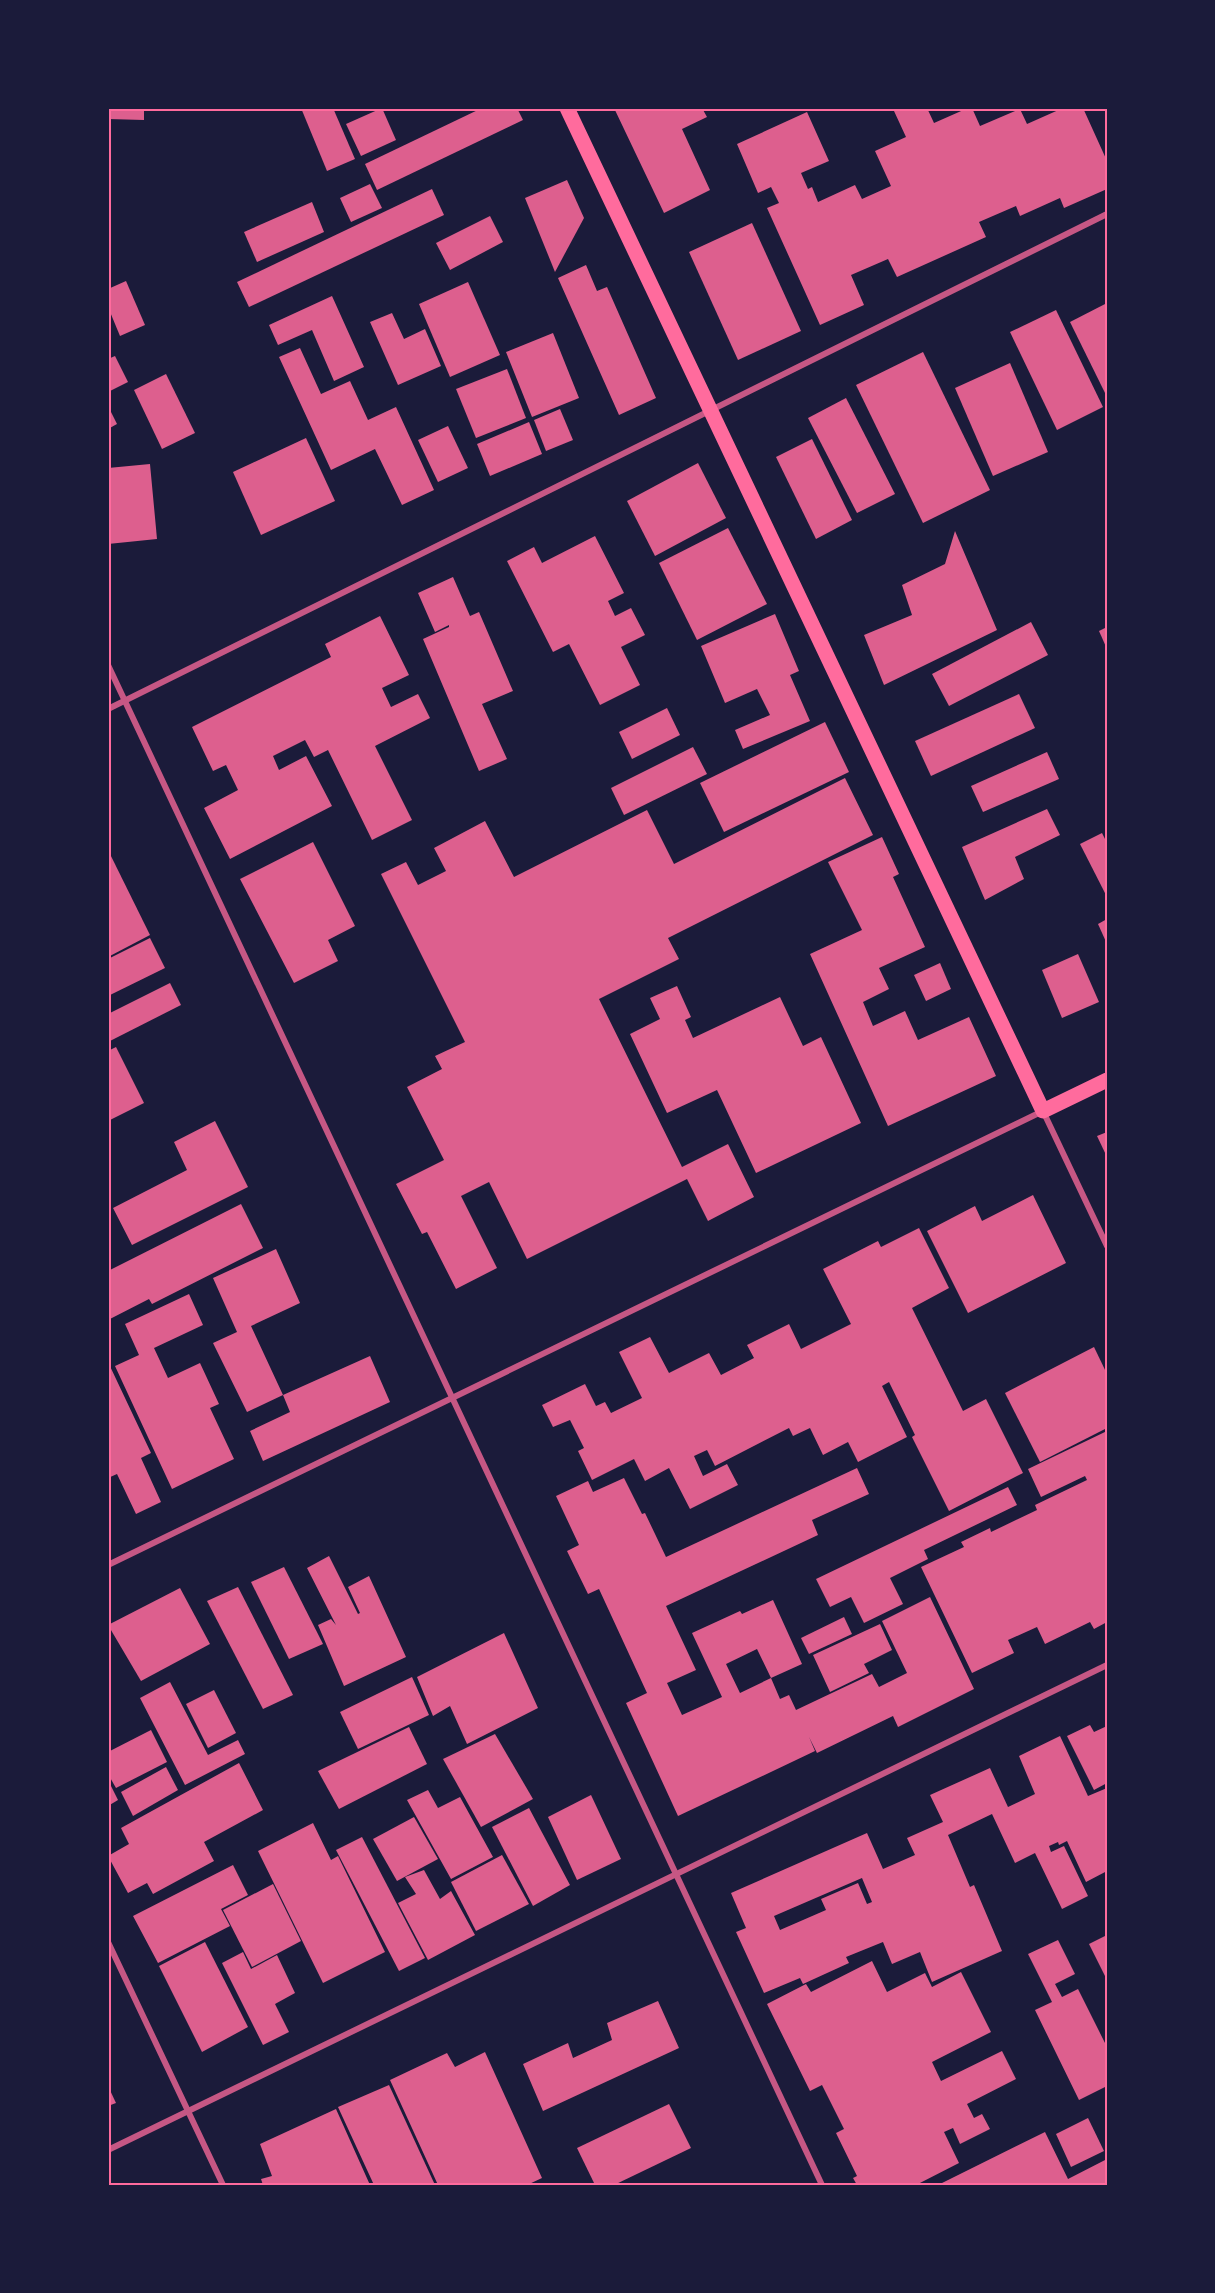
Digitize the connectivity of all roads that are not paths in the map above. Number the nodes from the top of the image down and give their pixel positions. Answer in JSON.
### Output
{"nodes":[{"id":1,"x":567,"y":108,"type":"edge"},
{"id":2,"x":1107,"y":214,"type":"edge"},
{"id":3,"x":711,"y":411,"type":"junction"},
{"id":4,"x":108,"y":665,"type":"edge"},
{"id":5,"x":125,"y":701,"type":"junction"},
{"id":6,"x":108,"y":710,"type":"edge"},
{"id":7,"x":1107,"y":1080,"type":"edge"},
{"id":8,"x":1043,"y":1111,"type":"junction"},
{"id":9,"x":1107,"y":1246,"type":"edge"},
{"id":10,"x":452,"y":1398,"type":"junction"},
{"id":11,"x":108,"y":1565,"type":"edge"},
{"id":12,"x":1107,"y":1665,"type":"edge"},
{"id":13,"x":676,"y":1875,"type":"junction"},
{"id":14,"x":108,"y":1942,"type":"edge"},
{"id":15,"x":188,"y":2111,"type":"junction"},
{"id":16,"x":108,"y":2150,"type":"edge"},
{"id":17,"x":223,"y":2185,"type":"edge"},
{"id":18,"x":822,"y":2185,"type":"edge"}],
"edges":[{"from":1,"to":3,"type":"main road"},
{"from":2,"to":3,"type":"street"},
{"from":3,"to":5,"type":"street"},
{"from":3,"to":8,"type":"main road"},
{"from":4,"to":5,"type":"street"},
{"from":5,"to":6,"type":"street"},
{"from":5,"to":10,"type":"street"},
{"from":7,"to":8,"type":"main road"},
{"from":8,"to":9,"type":"street"},
{"from":8,"to":10,"type":"street"},
{"from":10,"to":11,"type":"street"},
{"from":10,"to":13,"type":"street"},
{"from":12,"to":13,"type":"street"},
{"from":13,"to":15,"type":"street"},
{"from":13,"to":18,"type":"street"},
{"from":14,"to":15,"type":"street"},
{"from":15,"to":16,"type":"street"},
{"from":15,"to":17,"type":"street"}]}
